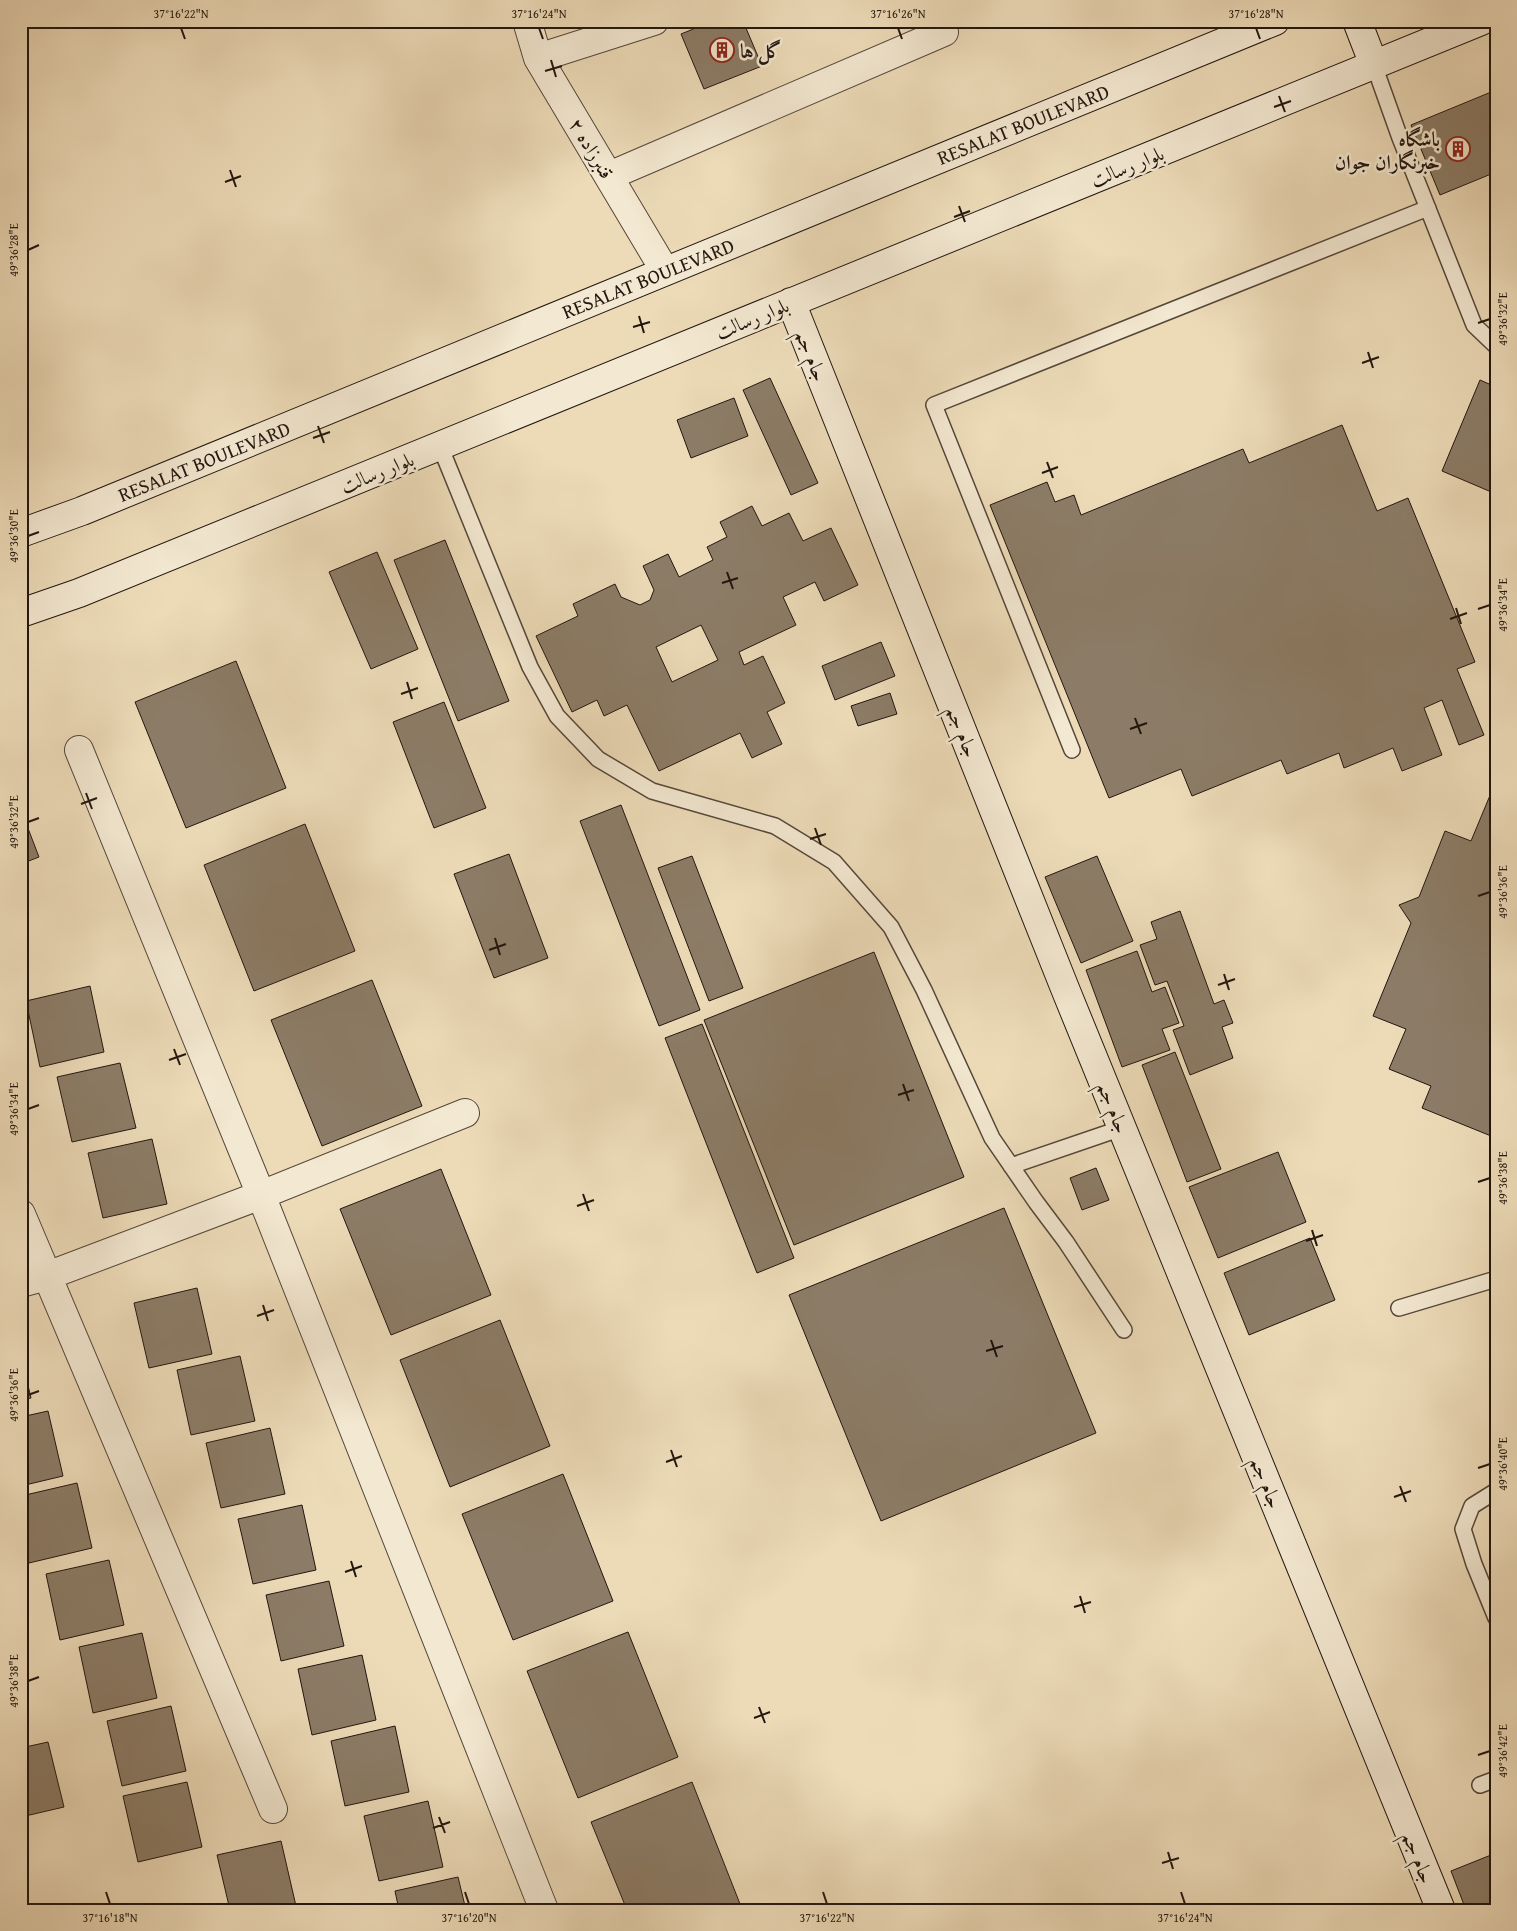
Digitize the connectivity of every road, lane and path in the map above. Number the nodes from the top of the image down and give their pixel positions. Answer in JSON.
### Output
{"nodes":[{"id":1,"x":527,"y":21,"type":"edge"},
{"id":2,"x":654,"y":21,"type":"edge"},
{"id":3,"x":1274,"y":21,"type":"edge"},
{"id":4,"x":1357,"y":21,"type":"edge"},
{"id":5,"x":1481,"y":21,"type":"edge"},
{"id":6,"x":944,"y":32,"type":"dead end"},
{"id":7,"x":538,"y":58,"type":"junction"},
{"id":8,"x":1374,"y":65,"type":"junction"},
{"id":9,"x":609,"y":176,"type":"junction"},
{"id":10,"x":1428,"y":208,"type":"junction"},
{"id":11,"x":666,"y":271,"type":"junction"},
{"id":12,"x":791,"y":302,"type":"junction"},
{"id":13,"x":1496,"y":346,"type":"edge"},
{"id":14,"x":440,"y":446,"type":"junction"},
{"id":15,"x":21,"y":533,"type":"edge"},
{"id":16,"x":21,"y":613,"type":"edge"},
{"id":17,"x":78,"y":750,"type":"dead end"},
{"id":18,"x":1072,"y":750,"type":"dead end"},
{"id":19,"x":465,"y":1113,"type":"dead end"},
{"id":20,"x":1122,"y":1128,"type":"junction"},
{"id":21,"x":1011,"y":1166,"type":"junction"},
{"id":22,"x":261,"y":1195,"type":"junction"},
{"id":23,"x":21,"y":1214,"type":"edge"},
{"id":24,"x":47,"y":1276,"type":"junction"},
{"id":25,"x":1496,"y":1279,"type":"edge"},
{"id":26,"x":21,"y":1282,"type":"edge"},
{"id":27,"x":1399,"y":1308,"type":"dead end"},
{"id":28,"x":1124,"y":1330,"type":"dead end"},
{"id":29,"x":1496,"y":1491,"type":"edge"},
{"id":30,"x":1496,"y":1618,"type":"edge"},
{"id":31,"x":1496,"y":1779,"type":"edge"},
{"id":32,"x":1480,"y":1785,"type":"dead end"},
{"id":33,"x":273,"y":1809,"type":"dead end"},
{"id":34,"x":544,"y":1910,"type":"edge"},
{"id":35,"x":1441,"y":1910,"type":"edge"}],
"edges":[{"from":1,"to":7,"type":"street","name":"قنبرزاده ۲"},
{"from":2,"to":7,"type":"street"},
{"from":3,"to":11,"type":"street","name":"RESALAT BOULEVARD"},
{"from":4,"to":8,"type":"street"},
{"from":5,"to":8,"type":"street","name":"بلوار رسالت"},
{"from":6,"to":9,"type":"street"},
{"from":7,"to":9,"type":"street","name":"قنبرزاده ۲"},
{"from":8,"to":10,"type":"lane"},
{"from":8,"to":12,"type":"street","name":"بلوار رسالت"},
{"from":9,"to":11,"type":"street","name":"قنبرزاده ۲"},
{"from":10,"to":13,"type":"lane"},
{"from":10,"to":18,"type":"lane"},
{"from":11,"to":15,"type":"street","name":"RESALAT BOULEVARD"},
{"from":12,"to":14,"type":"street","name":"بلوار رسالت"},
{"from":12,"to":20,"type":"street","name":"جام جم"},
{"from":14,"to":16,"type":"street","name":"بلوار رسالت"},
{"from":14,"to":21,"type":"lane"},
{"from":17,"to":22,"type":"street"},
{"from":19,"to":22,"type":"street"},
{"from":20,"to":21,"type":"lane"},
{"from":20,"to":35,"type":"street","name":"جام جم"},
{"from":21,"to":28,"type":"lane"},
{"from":22,"to":24,"type":"street"},
{"from":22,"to":34,"type":"street"},
{"from":23,"to":24,"type":"street"},
{"from":24,"to":26,"type":"street"},
{"from":24,"to":33,"type":"street"},
{"from":25,"to":27,"type":"lane"},
{"from":29,"to":30,"type":"lane"},
{"from":31,"to":32,"type":"lane"}]}
